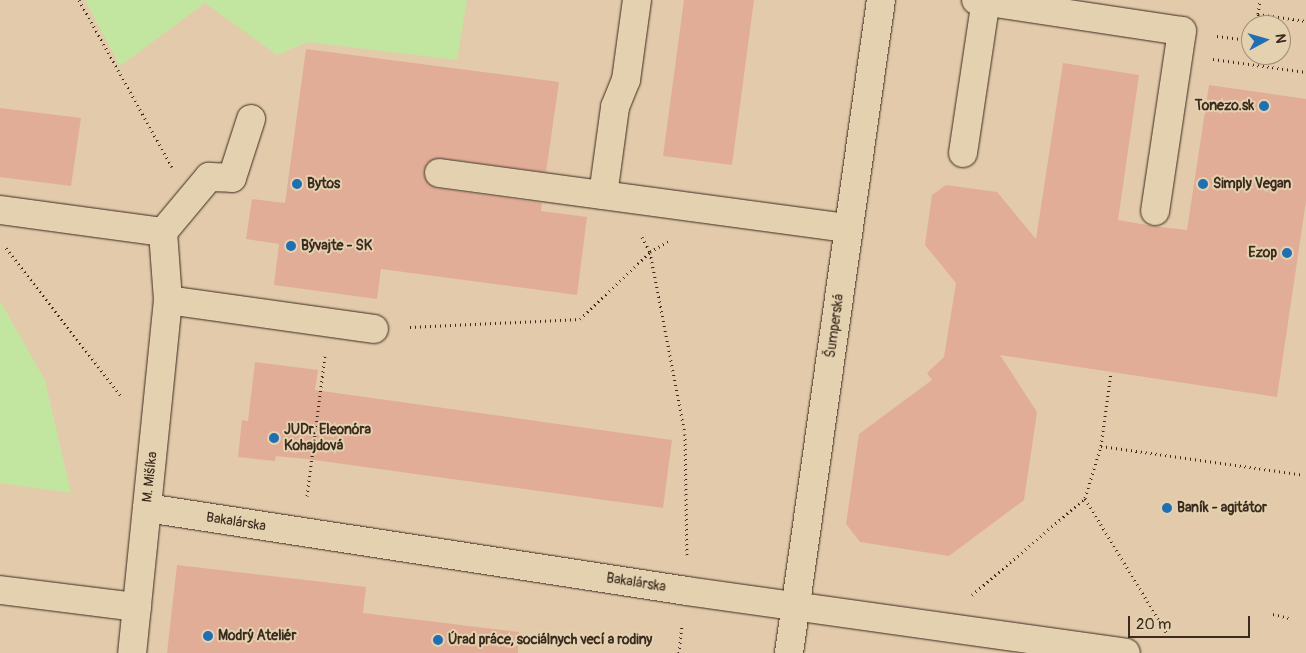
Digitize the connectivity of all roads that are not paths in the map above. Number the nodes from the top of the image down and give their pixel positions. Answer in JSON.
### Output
{"nodes":[{"id":1,"x":638,"y":0,"type":"edge"},
{"id":2,"x":881,"y":0,"type":"edge"},
{"id":3,"x":982,"y":1,"type":"edge"},
{"id":4,"x":252,"y":119,"type":"dead end"},
{"id":5,"x":963,"y":153,"type":"dead end"},
{"id":6,"x":439,"y":173,"type":"dead end"},
{"id":7,"x":603,"y":195,"type":"junction"},
{"id":8,"x":0,"y":210,"type":"edge"},
{"id":9,"x":1155,"y":211,"type":"dead end"},
{"id":10,"x":848,"y":228,"type":"junction"},
{"id":11,"x":163,"y":232,"type":"junction"},
{"id":12,"x":168,"y":300,"type":"junction"},
{"id":13,"x":374,"y":329,"type":"road end"},
{"id":14,"x":147,"y":508,"type":"junction"},
{"id":15,"x":0,"y":590,"type":"edge"},
{"id":16,"x":796,"y":606,"type":"junction"},
{"id":17,"x":137,"y":607,"type":"junction"},
{"id":18,"x":132,"y":653,"type":"edge"},
{"id":19,"x":789,"y":653,"type":"edge"},
{"id":20,"x":1126,"y":653,"type":"edge"}],
"edges":[{"from":1,"to":7,"type":"street"},
{"from":2,"to":10,"type":"street","name":"Šumperská"},
{"from":3,"to":5,"type":"street"},
{"from":3,"to":9,"type":"street"},
{"from":4,"to":11,"type":"street"},
{"from":6,"to":7,"type":"street"},
{"from":7,"to":10,"type":"street"},
{"from":8,"to":11,"type":"street"},
{"from":10,"to":16,"type":"street","name":"Šumperská"},
{"from":11,"to":12,"type":"street","name":"M. Mišíka"},
{"from":12,"to":13,"type":"street"},
{"from":12,"to":14,"type":"street","name":"M. Mišíka"},
{"from":14,"to":16,"type":"street","name":"Bakalárska"},
{"from":14,"to":17,"type":"street","name":"M. Mišíka"},
{"from":15,"to":17,"type":"street"},
{"from":16,"to":19,"type":"street","name":"Šumperská"},
{"from":16,"to":20,"type":"street","name":"Bakalárska"},
{"from":17,"to":18,"type":"street","name":"M. Mišíka"}]}
